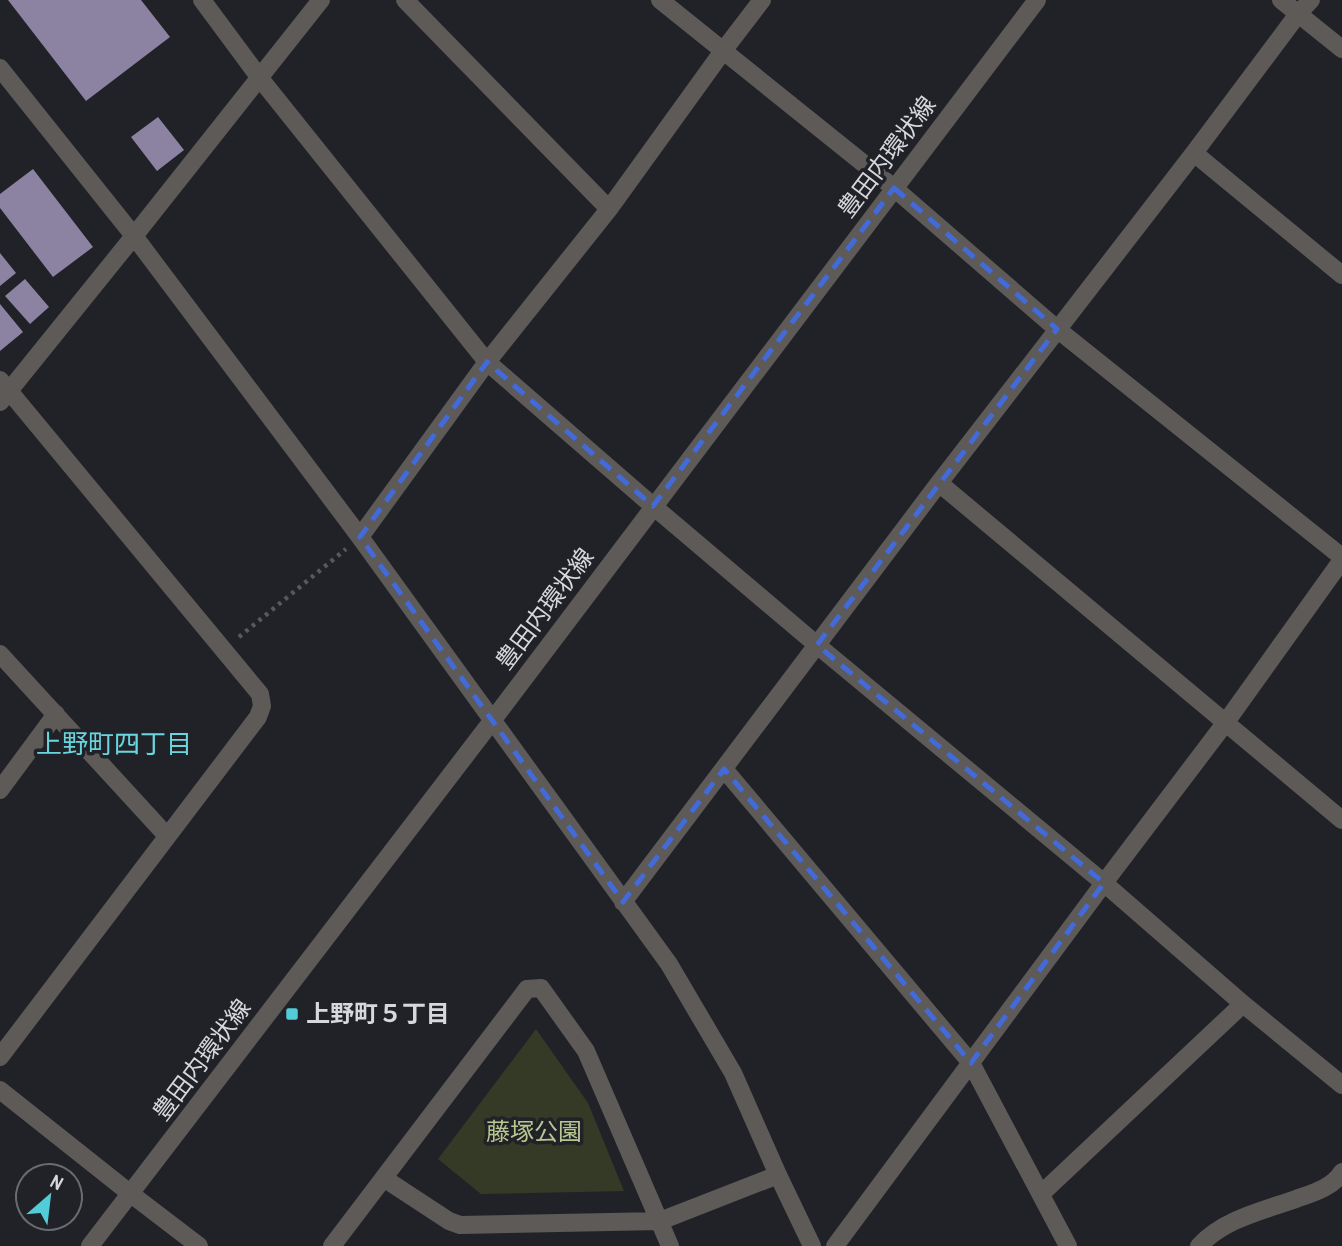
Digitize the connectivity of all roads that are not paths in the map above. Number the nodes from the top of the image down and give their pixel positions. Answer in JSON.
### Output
{"nodes":[{"id":1,"x":202,"y":0,"type":"edge"},
{"id":2,"x":321,"y":0,"type":"edge"},
{"id":3,"x":405,"y":0,"type":"edge"},
{"id":4,"x":660,"y":0,"type":"edge"},
{"id":5,"x":762,"y":0,"type":"edge"},
{"id":6,"x":1037,"y":0,"type":"edge"},
{"id":7,"x":1281,"y":0,"type":"edge"},
{"id":8,"x":1311,"y":0,"type":"edge"},
{"id":9,"x":1298,"y":14,"type":"junction"},
{"id":10,"x":1342,"y":49,"type":"edge"},
{"id":11,"x":723,"y":51,"type":"junction"},
{"id":12,"x":0,"y":68,"type":"edge"},
{"id":13,"x":259,"y":77,"type":"junction"},
{"id":14,"x":1194,"y":153,"type":"junction"},
{"id":15,"x":894,"y":188,"type":"junction"},
{"id":16,"x":608,"y":209,"type":"junction"},
{"id":17,"x":134,"y":236,"type":"junction"},
{"id":18,"x":1342,"y":275,"type":"edge"},
{"id":19,"x":1057,"y":329,"type":"junction"},
{"id":20,"x":487,"y":362,"type":"junction"},
{"id":21,"x":3,"y":391,"type":"edge"},
{"id":22,"x":939,"y":484,"type":"junction"},
{"id":23,"x":653,"y":506,"type":"junction"},
{"id":24,"x":360,"y":537,"type":"junction"},
{"id":25,"x":1342,"y":559,"type":"edge"},
{"id":26,"x":817,"y":645,"type":"junction"},
{"id":27,"x":0,"y":654,"type":"edge"},
{"id":28,"x":56,"y":714,"type":"junction"},
{"id":29,"x":492,"y":721,"type":"junction"},
{"id":30,"x":1226,"y":722,"type":"junction"},
{"id":31,"x":724,"y":769,"type":"junction"},
{"id":32,"x":0,"y":790,"type":"edge"},
{"id":33,"x":1342,"y":820,"type":"edge"},
{"id":34,"x":167,"y":836,"type":"junction"},
{"id":35,"x":1104,"y":883,"type":"junction"},
{"id":36,"x":623,"y":902,"type":"junction"},
{"id":37,"x":1243,"y":1004,"type":"junction"},
{"id":38,"x":0,"y":1057,"type":"edge"},
{"id":39,"x":971,"y":1063,"type":"junction"},
{"id":40,"x":1342,"y":1085,"type":"edge"},
{"id":41,"x":0,"y":1090,"type":"edge"},
{"id":42,"x":1342,"y":1172,"type":"edge"},
{"id":43,"x":778,"y":1175,"type":"junction"},
{"id":44,"x":385,"y":1178,"type":"junction"},
{"id":45,"x":131,"y":1194,"type":"junction"},
{"id":46,"x":1041,"y":1194,"type":"junction"},
{"id":47,"x":660,"y":1222,"type":"junction"},
{"id":48,"x":90,"y":1246,"type":"edge"},
{"id":49,"x":199,"y":1246,"type":"edge"},
{"id":50,"x":332,"y":1246,"type":"edge"},
{"id":51,"x":670,"y":1246,"type":"edge"},
{"id":52,"x":812,"y":1246,"type":"edge"},
{"id":53,"x":835,"y":1246,"type":"edge"},
{"id":54,"x":1068,"y":1246,"type":"edge"},
{"id":55,"x":1199,"y":1246,"type":"edge"}],
"edges":[{"from":1,"to":13,"type":"street"},
{"from":2,"to":13,"type":"street"},
{"from":3,"to":16,"type":"street"},
{"from":4,"to":11,"type":"street"},
{"from":5,"to":11,"type":"street"},
{"from":6,"to":15,"type":"street","name":"豊田内環状線"},
{"from":7,"to":9,"type":"street"},
{"from":8,"to":9,"type":"street"},
{"from":9,"to":10,"type":"street"},
{"from":9,"to":14,"type":"street"},
{"from":11,"to":15,"type":"street"},
{"from":11,"to":16,"type":"street"},
{"from":12,"to":17,"type":"street"},
{"from":13,"to":17,"type":"street"},
{"from":13,"to":20,"type":"street"},
{"from":14,"to":18,"type":"street"},
{"from":14,"to":19,"type":"street"},
{"from":15,"to":19,"type":"street"},
{"from":15,"to":23,"type":"street","name":"豊田内環状線"},
{"from":16,"to":20,"type":"street"},
{"from":17,"to":21,"type":"street"},
{"from":17,"to":24,"type":"street"},
{"from":19,"to":22,"type":"street"},
{"from":19,"to":25,"type":"street"},
{"from":20,"to":23,"type":"street"},
{"from":20,"to":24,"type":"street"},
{"from":21,"to":34,"type":"street"},
{"from":22,"to":26,"type":"street"},
{"from":22,"to":30,"type":"street"},
{"from":23,"to":26,"type":"street"},
{"from":23,"to":29,"type":"street","name":"豊田内環状線"},
{"from":24,"to":29,"type":"street"},
{"from":25,"to":30,"type":"street"},
{"from":26,"to":31,"type":"street"},
{"from":26,"to":35,"type":"street"},
{"from":27,"to":28,"type":"street"},
{"from":28,"to":32,"type":"street"},
{"from":28,"to":34,"type":"street"},
{"from":29,"to":36,"type":"street"},
{"from":29,"to":45,"type":"street","name":"豊田内環状線"},
{"from":30,"to":33,"type":"street"},
{"from":30,"to":35,"type":"street"},
{"from":31,"to":36,"type":"street"},
{"from":31,"to":39,"type":"street"},
{"from":34,"to":38,"type":"street"},
{"from":35,"to":37,"type":"street"},
{"from":35,"to":39,"type":"street"},
{"from":36,"to":43,"type":"street"},
{"from":37,"to":40,"type":"street"},
{"from":37,"to":46,"type":"street"},
{"from":39,"to":46,"type":"street"},
{"from":39,"to":53,"type":"street"},
{"from":41,"to":45,"type":"street"},
{"from":42,"to":55,"type":"street"},
{"from":43,"to":47,"type":"street"},
{"from":43,"to":52,"type":"street"},
{"from":44,"to":47,"type":"street"},
{"from":44,"to":47,"type":"street"},
{"from":44,"to":50,"type":"street"},
{"from":45,"to":48,"type":"street","name":"豊田内環状線"},
{"from":45,"to":49,"type":"street"},
{"from":46,"to":54,"type":"street"},
{"from":47,"to":51,"type":"street"}]}
